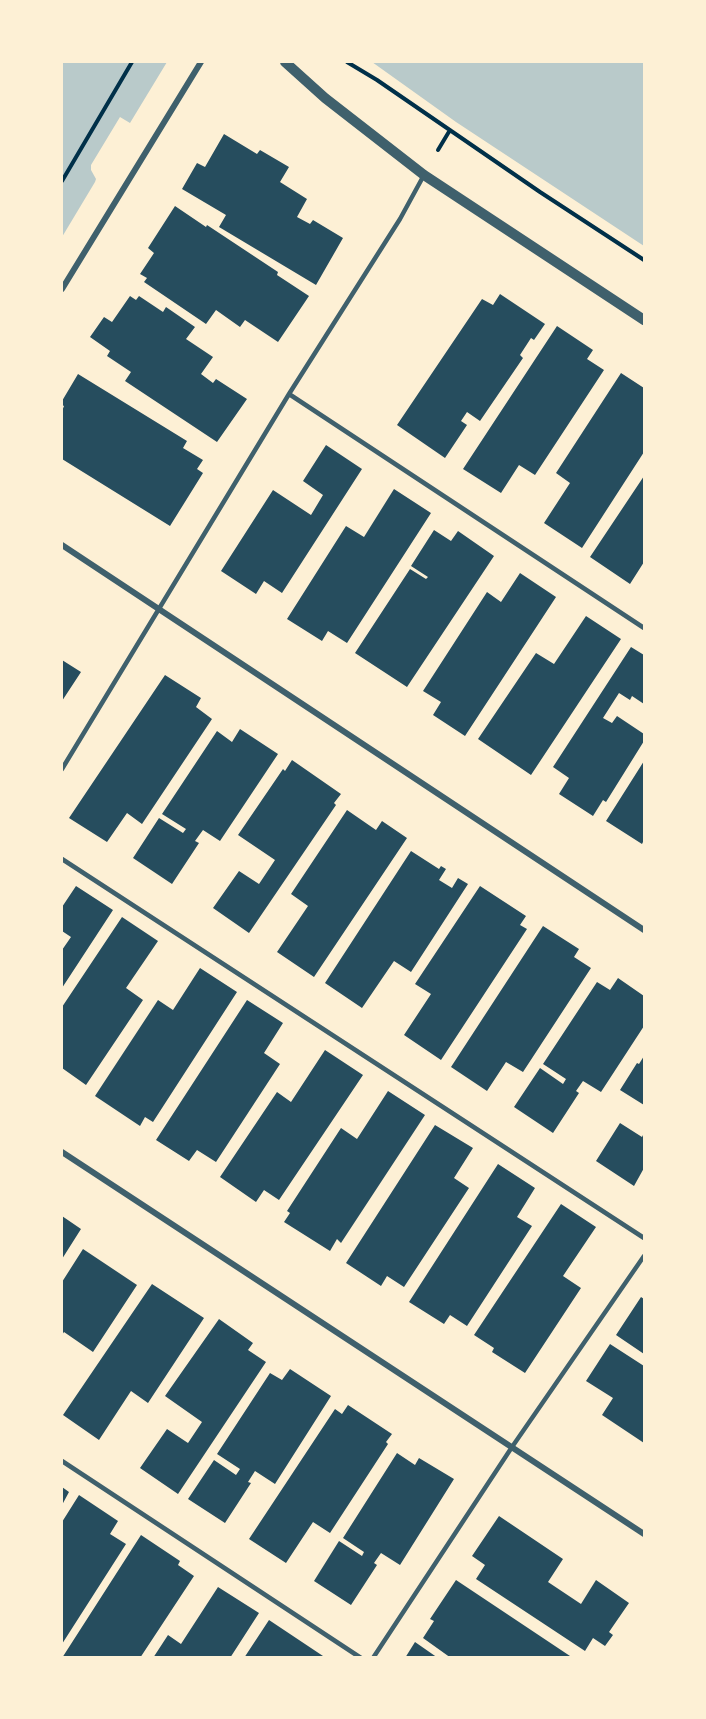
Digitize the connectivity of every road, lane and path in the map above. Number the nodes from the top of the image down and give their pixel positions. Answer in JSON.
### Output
{"nodes":[{"id":1,"x":132,"y":62,"type":"edge"},
{"id":2,"x":201,"y":62,"type":"edge"},
{"id":3,"x":285,"y":62,"type":"edge"},
{"id":4,"x":347,"y":62,"type":"edge"},
{"id":5,"x":424,"y":175,"type":"junction"},
{"id":6,"x":62,"y":181,"type":"edge"},
{"id":7,"x":645,"y":260,"type":"edge"},
{"id":8,"x":62,"y":289,"type":"edge"},
{"id":9,"x":645,"y":320,"type":"edge"},
{"id":10,"x":289,"y":394,"type":"junction"},
{"id":11,"x":62,"y":545,"type":"edge"},
{"id":12,"x":159,"y":609,"type":"junction"},
{"id":13,"x":645,"y":628,"type":"edge"},
{"id":14,"x":62,"y":769,"type":"edge"},
{"id":15,"x":62,"y":859,"type":"edge"},
{"id":16,"x":645,"y":930,"type":"edge"},
{"id":17,"x":62,"y":1152,"type":"edge"},
{"id":18,"x":645,"y":1238,"type":"edge"},
{"id":19,"x":645,"y":1256,"type":"edge"},
{"id":20,"x":513,"y":1447,"type":"junction"},
{"id":21,"x":62,"y":1461,"type":"edge"},
{"id":22,"x":645,"y":1534,"type":"edge"},
{"id":23,"x":361,"y":1658,"type":"edge"},
{"id":24,"x":373,"y":1658,"type":"edge"}],
"edges":[{"from":1,"to":6,"type":"path"},
{"from":2,"to":8,"type":"street"},
{"from":3,"to":5,"type":"street"},
{"from":4,"to":7,"type":"path"},
{"from":5,"to":9,"type":"street"},
{"from":5,"to":10,"type":"lane"},
{"from":10,"to":12,"type":"lane"},
{"from":10,"to":13,"type":"lane"},
{"from":11,"to":12,"type":"street"},
{"from":12,"to":14,"type":"lane"},
{"from":12,"to":16,"type":"street"},
{"from":15,"to":18,"type":"lane"},
{"from":17,"to":20,"type":"street"},
{"from":19,"to":20,"type":"lane"},
{"from":20,"to":22,"type":"street"},
{"from":20,"to":24,"type":"lane"},
{"from":21,"to":23,"type":"lane"}]}
